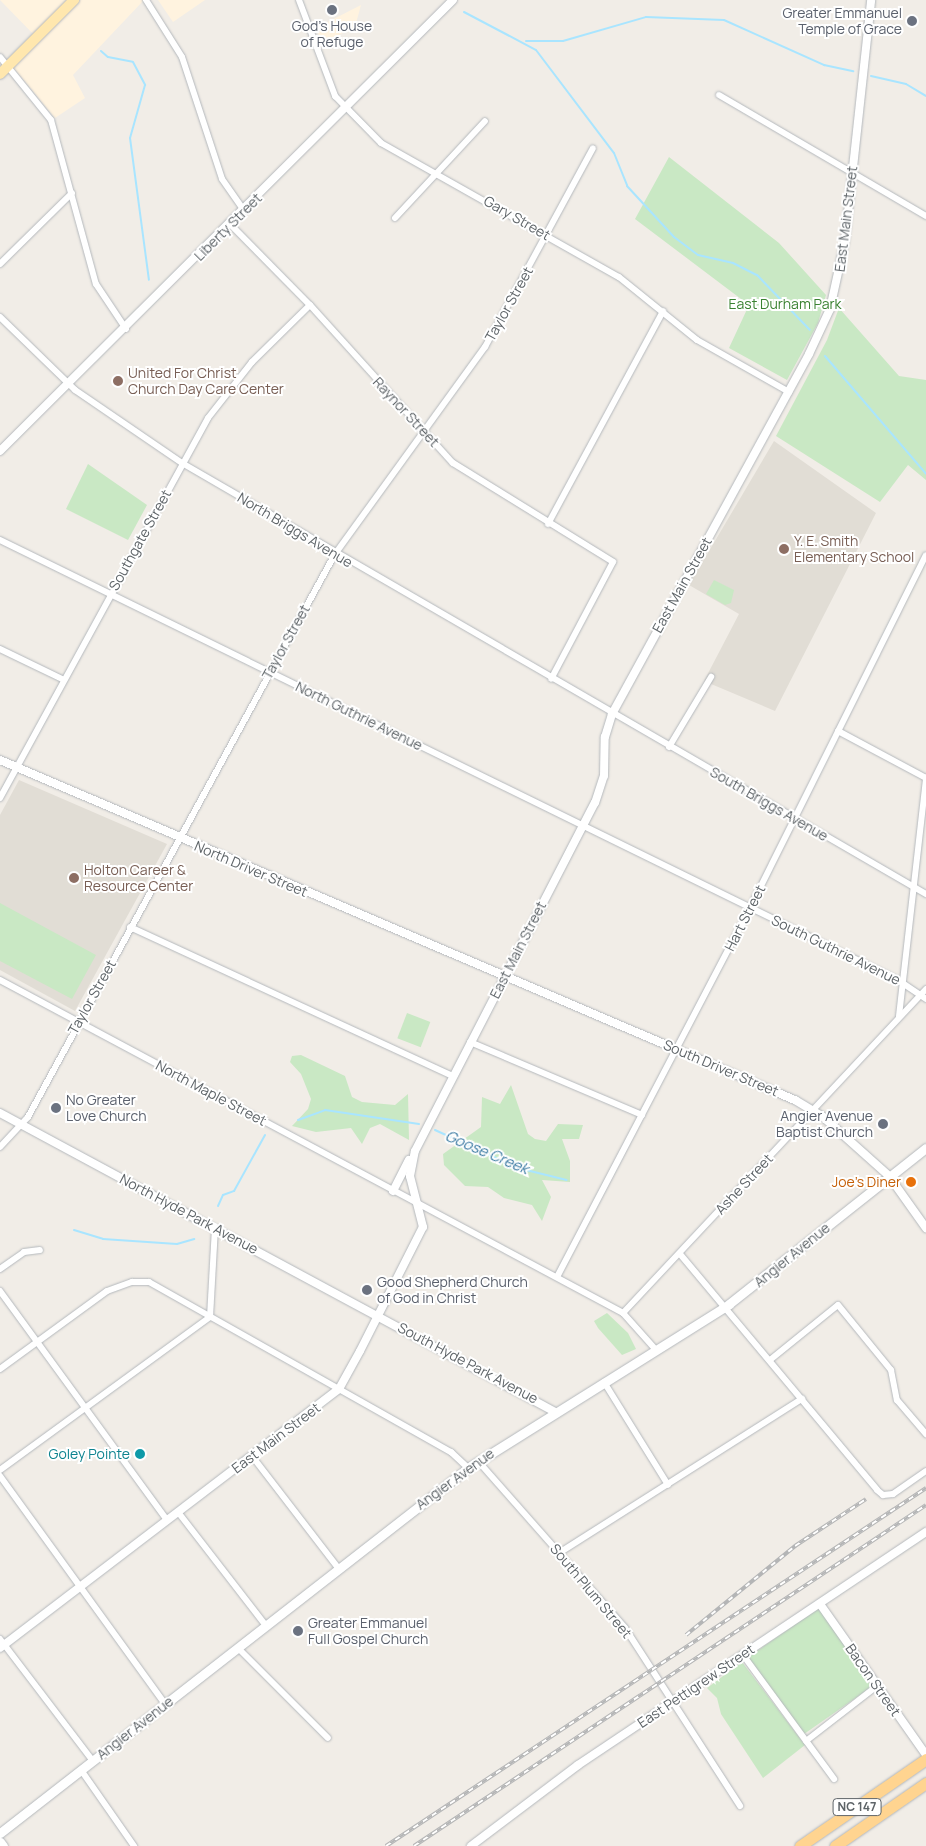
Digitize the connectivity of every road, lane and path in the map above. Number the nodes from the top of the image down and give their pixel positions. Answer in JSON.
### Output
{"nodes":[{"id":1,"x":74,"y":0,"type":"edge"},
{"id":2,"x":146,"y":0,"type":"edge"},
{"id":3,"x":299,"y":0,"type":"edge"},
{"id":4,"x":453,"y":0,"type":"edge"},
{"id":5,"x":871,"y":0,"type":"edge"},
{"id":6,"x":0,"y":58,"type":"edge"},
{"id":7,"x":8,"y":66,"type":"junction"},
{"id":8,"x":0,"y":74,"type":"edge"},
{"id":9,"x":719,"y":95,"type":"dead end"},
{"id":10,"x":346,"y":108,"type":"junction"},
{"id":11,"x":485,"y":121,"type":"dead end"},
{"id":12,"x":593,"y":148,"type":"dead end"},
{"id":13,"x":436,"y":172,"type":"junction"},
{"id":14,"x":851,"y":173,"type":"junction"},
{"id":15,"x":72,"y":193,"type":"junction"},
{"id":16,"x":244,"y":211,"type":"junction"},
{"id":17,"x":926,"y":216,"type":"edge"},
{"id":18,"x":395,"y":218,"type":"dead end"},
{"id":19,"x":230,"y":224,"type":"junction"},
{"id":20,"x":546,"y":235,"type":"junction"},
{"id":21,"x":0,"y":264,"type":"edge"},
{"id":22,"x":310,"y":304,"type":"junction"},
{"id":23,"x":663,"y":311,"type":"junction"},
{"id":24,"x":0,"y":317,"type":"edge"},
{"id":25,"x":126,"y":329,"type":"junction"},
{"id":26,"x":68,"y":384,"type":"junction"},
{"id":27,"x":788,"y":392,"type":"junction"},
{"id":28,"x":424,"y":432,"type":"junction"},
{"id":29,"x":0,"y":451,"type":"edge"},
{"id":30,"x":182,"y":463,"type":"junction"},
{"id":31,"x":548,"y":524,"type":"junction"},
{"id":32,"x":0,"y":540,"type":"edge"},
{"id":33,"x":335,"y":554,"type":"junction"},
{"id":34,"x":926,"y":555,"type":"edge"},
{"id":35,"x":110,"y":594,"type":"junction"},
{"id":36,"x":0,"y":649,"type":"edge"},
{"id":37,"x":269,"y":673,"type":"junction"},
{"id":38,"x":711,"y":677,"type":"dead end"},
{"id":39,"x":551,"y":679,"type":"junction"},
{"id":40,"x":64,"y":680,"type":"junction"},
{"id":41,"x":612,"y":714,"type":"junction"},
{"id":42,"x":838,"y":731,"type":"junction"},
{"id":43,"x":670,"y":748,"type":"junction"},
{"id":44,"x":0,"y":760,"type":"edge"},
{"id":45,"x":16,"y":768,"type":"junction"},
{"id":46,"x":926,"y":778,"type":"edge"},
{"id":47,"x":0,"y":798,"type":"edge"},
{"id":48,"x":795,"y":819,"type":"junction"},
{"id":49,"x":584,"y":826,"type":"junction"},
{"id":50,"x":179,"y":838,"type":"junction"},
{"id":51,"x":914,"y":888,"type":"junction"},
{"id":52,"x":926,"y":894,"type":"edge"},
{"id":53,"x":750,"y":908,"type":"junction"},
{"id":54,"x":130,"y":926,"type":"junction"},
{"id":55,"x":503,"y":977,"type":"junction"},
{"id":56,"x":0,"y":980,"type":"edge"},
{"id":57,"x":904,"y":984,"type":"junction"},
{"id":58,"x":926,"y":989,"type":"edge"},
{"id":59,"x":923,"y":997,"type":"edge"},
{"id":60,"x":899,"y":1017,"type":"junction"},
{"id":61,"x":78,"y":1022,"type":"junction"},
{"id":62,"x":470,"y":1042,"type":"junction"},
{"id":63,"x":676,"y":1050,"type":"junction"},
{"id":64,"x":453,"y":1076,"type":"junction"},
{"id":65,"x":813,"y":1110,"type":"junction"},
{"id":66,"x":0,"y":1113,"type":"edge"},
{"id":67,"x":642,"y":1115,"type":"junction"},
{"id":68,"x":23,"y":1126,"type":"junction"},
{"id":69,"x":0,"y":1146,"type":"edge"},
{"id":70,"x":417,"y":1146,"type":"junction"},
{"id":71,"x":926,"y":1148,"type":"edge"},
{"id":72,"x":889,"y":1176,"type":"junction"},
{"id":73,"x":393,"y":1190,"type":"junction"},
{"id":74,"x":421,"y":1206,"type":"junction"},
{"id":75,"x":215,"y":1228,"type":"junction"},
{"id":76,"x":926,"y":1228,"type":"edge"},
{"id":77,"x":40,"y":1250,"type":"dead end"},
{"id":78,"x":680,"y":1254,"type":"junction"},
{"id":79,"x":0,"y":1269,"type":"edge"},
{"id":80,"x":557,"y":1277,"type":"junction"},
{"id":81,"x":0,"y":1291,"type":"edge"},
{"id":82,"x":725,"y":1306,"type":"junction"},
{"id":83,"x":623,"y":1313,"type":"junction"},
{"id":84,"x":378,"y":1315,"type":"junction"},
{"id":85,"x":210,"y":1317,"type":"junction"},
{"id":86,"x":37,"y":1342,"type":"junction"},
{"id":87,"x":656,"y":1350,"type":"junction"},
{"id":88,"x":770,"y":1360,"type":"junction"},
{"id":89,"x":0,"y":1369,"type":"edge"},
{"id":90,"x":604,"y":1382,"type":"junction"},
{"id":91,"x":339,"y":1389,"type":"junction"},
{"id":92,"x":802,"y":1400,"type":"junction"},
{"id":93,"x":86,"y":1408,"type":"junction"},
{"id":94,"x":556,"y":1412,"type":"junction"},
{"id":95,"x":926,"y":1434,"type":"edge"},
{"id":96,"x":252,"y":1456,"type":"junction"},
{"id":97,"x":478,"y":1461,"type":"junction"},
{"id":98,"x":468,"y":1468,"type":"junction"},
{"id":99,"x":0,"y":1470,"type":"edge"},
{"id":100,"x":926,"y":1471,"type":"edge"},
{"id":101,"x":0,"y":1476,"type":"edge"},
{"id":102,"x":668,"y":1485,"type":"junction"},
{"id":103,"x":178,"y":1512,"type":"junction"},
{"id":104,"x":168,"y":1520,"type":"junction"},
{"id":105,"x":926,"y":1532,"type":"edge"},
{"id":106,"x":560,"y":1553,"type":"junction"},
{"id":107,"x":339,"y":1569,"type":"junction"},
{"id":108,"x":82,"y":1585,"type":"junction"},
{"id":109,"x":820,"y":1604,"type":"junction"},
{"id":110,"x":266,"y":1626,"type":"junction"},
{"id":111,"x":1,"y":1644,"type":"edge"},
{"id":112,"x":238,"y":1648,"type":"junction"},
{"id":113,"x":743,"y":1656,"type":"junction"},
{"id":114,"x":877,"y":1686,"type":"junction"},
{"id":115,"x":672,"y":1703,"type":"junction"},
{"id":116,"x":165,"y":1704,"type":"junction"},
{"id":117,"x":328,"y":1738,"type":"dead end"},
{"id":118,"x":806,"y":1741,"type":"junction"},
{"id":119,"x":926,"y":1757,"type":"edge"},
{"id":120,"x":92,"y":1761,"type":"junction"},
{"id":121,"x":81,"y":1770,"type":"junction"},
{"id":122,"x":834,"y":1778,"type":"dead end"},
{"id":123,"x":925,"y":1784,"type":"edge"},
{"id":124,"x":740,"y":1806,"type":"dead end"},
{"id":125,"x":0,"y":1833,"type":"edge"},
{"id":126,"x":0,"y":1842,"type":"edge"},
{"id":127,"x":3,"y":1846,"type":"edge"},
{"id":128,"x":134,"y":1846,"type":"edge"},
{"id":129,"x":471,"y":1846,"type":"edge"},
{"id":130,"x":800,"y":1846,"type":"edge"},
{"id":131,"x":836,"y":1846,"type":"edge"}],
"edges":[{"from":1,"to":7,"type":"main road"},
{"from":2,"to":16,"type":"street"},
{"from":3,"to":10,"type":"street","name":"Gary Street"},
{"from":4,"to":10,"type":"street","name":"Liberty Street"},
{"from":5,"to":14,"type":"street","name":"East Main Street"},
{"from":6,"to":7,"type":"street"},
{"from":7,"to":8,"type":"main road"},
{"from":7,"to":15,"type":"street"},
{"from":9,"to":14,"type":"street"},
{"from":10,"to":13,"type":"street","name":"Gary Street"},
{"from":10,"to":16,"type":"street","name":"Liberty Street"},
{"from":11,"to":13,"type":"street"},
{"from":12,"to":20,"type":"street","name":"Taylor Street"},
{"from":13,"to":18,"type":"street"},
{"from":13,"to":20,"type":"street","name":"Gary Street"},
{"from":14,"to":17,"type":"street"},
{"from":14,"to":27,"type":"street","name":"East Main Street"},
{"from":15,"to":21,"type":"street"},
{"from":15,"to":25,"type":"street"},
{"from":16,"to":19,"type":"street","name":"Liberty Street"},
{"from":19,"to":22,"type":"street","name":"Raynor Street"},
{"from":19,"to":25,"type":"street","name":"Liberty Street"},
{"from":20,"to":23,"type":"street","name":"Gary Street"},
{"from":20,"to":28,"type":"street","name":"Taylor Street"},
{"from":22,"to":28,"type":"street","name":"Raynor Street"},
{"from":22,"to":30,"type":"street","name":"Southgate Street"},
{"from":23,"to":27,"type":"street","name":"Gary Street"},
{"from":23,"to":31,"type":"street"},
{"from":24,"to":26,"type":"street","name":"North Briggs Avenue"},
{"from":25,"to":26,"type":"street","name":"Liberty Street"},
{"from":26,"to":29,"type":"street","name":"Liberty Street"},
{"from":26,"to":30,"type":"street","name":"North Briggs Avenue"},
{"from":27,"to":41,"type":"street","name":"East Main Street"},
{"from":28,"to":31,"type":"street","name":"Raynor Street"},
{"from":28,"to":33,"type":"street","name":"Taylor Street"},
{"from":30,"to":33,"type":"street","name":"North Briggs Avenue"},
{"from":30,"to":35,"type":"street","name":"Southgate Street"},
{"from":31,"to":39,"type":"street","name":"Raynor Street"},
{"from":32,"to":35,"type":"street","name":"North Guthrie Avenue"},
{"from":33,"to":37,"type":"street","name":"Taylor Street"},
{"from":33,"to":39,"type":"street","name":"North Briggs Avenue"},
{"from":34,"to":42,"type":"street","name":"Hart Street"},
{"from":35,"to":37,"type":"street","name":"North Guthrie Avenue"},
{"from":35,"to":40,"type":"street","name":"Southgate Street"},
{"from":36,"to":40,"type":"street"},
{"from":37,"to":49,"type":"street","name":"North Guthrie Avenue"},
{"from":37,"to":50,"type":"street","name":"Taylor Street"},
{"from":38,"to":43,"type":"street"},
{"from":39,"to":41,"type":"street","name":"North Briggs Avenue"},
{"from":40,"to":45,"type":"street","name":"Southgate Street"},
{"from":41,"to":43,"type":"street","name":"South Briggs Avenue"},
{"from":41,"to":49,"type":"street","name":"East Main Street"},
{"from":42,"to":46,"type":"street"},
{"from":42,"to":48,"type":"street","name":"Hart Street"},
{"from":43,"to":48,"type":"street","name":"South Briggs Avenue"},
{"from":44,"to":45,"type":"street","name":"North Driver Street"},
{"from":45,"to":47,"type":"street","name":"Southgate Street"},
{"from":45,"to":50,"type":"street","name":"North Driver Street"},
{"from":46,"to":51,"type":"street"},
{"from":48,"to":51,"type":"street","name":"South Briggs Avenue"},
{"from":48,"to":53,"type":"street","name":"Hart Street"},
{"from":49,"to":53,"type":"street","name":"South Guthrie Avenue"},
{"from":49,"to":55,"type":"street","name":"East Main Street"},
{"from":50,"to":54,"type":"street","name":"Taylor Street"},
{"from":50,"to":55,"type":"street","name":"North Driver Street"},
{"from":51,"to":52,"type":"street","name":"South Briggs Avenue"},
{"from":51,"to":57,"type":"street"},
{"from":53,"to":57,"type":"street","name":"South Guthrie Avenue"},
{"from":53,"to":63,"type":"street","name":"Hart Street"},
{"from":54,"to":61,"type":"street","name":"Taylor Street"},
{"from":54,"to":64,"type":"street"},
{"from":55,"to":62,"type":"street","name":"East Main Street"},
{"from":55,"to":63,"type":"street","name":"South Driver Street"},
{"from":56,"to":61,"type":"street","name":"North Maple Street"},
{"from":57,"to":59,"type":"street","name":"South Guthrie Avenue"},
{"from":57,"to":60,"type":"street"},
{"from":58,"to":59,"type":"street","name":"Ashe Street"},
{"from":59,"to":60,"type":"street","name":"Ashe Street"},
{"from":60,"to":65,"type":"street","name":"Ashe Street"},
{"from":61,"to":68,"type":"street","name":"Taylor Street"},
{"from":61,"to":73,"type":"street","name":"North Maple Street"},
{"from":62,"to":64,"type":"street","name":"East Main Street"},
{"from":62,"to":67,"type":"street"},
{"from":63,"to":65,"type":"street","name":"South Driver Street"},
{"from":63,"to":67,"type":"street","name":"Hart Street"},
{"from":64,"to":70,"type":"street","name":"East Main Street"},
{"from":65,"to":72,"type":"street","name":"South Driver Street"},
{"from":65,"to":78,"type":"street","name":"Ashe Street"},
{"from":66,"to":68,"type":"street","name":"North Hyde Park Avenue"},
{"from":67,"to":80,"type":"street","name":"Hart Street"},
{"from":68,"to":69,"type":"street","name":"Taylor Street"},
{"from":68,"to":75,"type":"street","name":"North Hyde Park Avenue"},
{"from":70,"to":73,"type":"street","name":"East Main Street"},
{"from":70,"to":74,"type":"street","name":"East Main Street"},
{"from":71,"to":72,"type":"main road","name":"Angier Avenue"},
{"from":72,"to":76,"type":"street","name":"South Driver Street"},
{"from":72,"to":82,"type":"main road","name":"Angier Avenue"},
{"from":73,"to":74,"type":"street","name":"North Maple Street"},
{"from":74,"to":80,"type":"street","name":"North Maple Street"},
{"from":74,"to":84,"type":"street","name":"East Main Street"},
{"from":75,"to":84,"type":"street","name":"North Hyde Park Avenue"},
{"from":75,"to":85,"type":"street"},
{"from":77,"to":79,"type":"street"},
{"from":78,"to":82,"type":"street"},
{"from":78,"to":83,"type":"street","name":"Ashe Street"},
{"from":80,"to":83,"type":"street","name":"North Maple Street"},
{"from":81,"to":86,"type":"street"},
{"from":82,"to":87,"type":"main road","name":"Angier Avenue"},
{"from":82,"to":88,"type":"street"},
{"from":83,"to":87,"type":"street","name":"North Maple Street"},
{"from":84,"to":91,"type":"street","name":"East Main Street"},
{"from":84,"to":94,"type":"street","name":"South Hyde Park Avenue"},
{"from":85,"to":86,"type":"street"},
{"from":85,"to":91,"type":"street"},
{"from":85,"to":93,"type":"street"},
{"from":86,"to":89,"type":"street"},
{"from":86,"to":93,"type":"street"},
{"from":87,"to":90,"type":"main road","name":"Angier Avenue"},
{"from":88,"to":92,"type":"street"},
{"from":88,"to":95,"type":"street"},
{"from":90,"to":94,"type":"main road","name":"Angier Avenue"},
{"from":90,"to":102,"type":"street"},
{"from":91,"to":96,"type":"street","name":"East Main Street"},
{"from":91,"to":98,"type":"street"},
{"from":92,"to":100,"type":"street"},
{"from":92,"to":102,"type":"street"},
{"from":93,"to":99,"type":"street"},
{"from":93,"to":104,"type":"street"},
{"from":94,"to":97,"type":"main road","name":"Angier Avenue"},
{"from":96,"to":103,"type":"street","name":"East Main Street"},
{"from":96,"to":107,"type":"street"},
{"from":97,"to":98,"type":"main road","name":"Angier Avenue"},
{"from":97,"to":106,"type":"street","name":"South Plum Street"},
{"from":98,"to":107,"type":"main road","name":"Angier Avenue"},
{"from":101,"to":108,"type":"street"},
{"from":102,"to":106,"type":"street"},
{"from":103,"to":104,"type":"street","name":"East Main Street"},
{"from":103,"to":110,"type":"street"},
{"from":104,"to":108,"type":"street","name":"East Main Street"},
{"from":105,"to":109,"type":"street","name":"East Pettigrew Street"},
{"from":106,"to":115,"type":"street","name":"South Plum Street"},
{"from":107,"to":110,"type":"main road","name":"Angier Avenue"},
{"from":108,"to":111,"type":"street","name":"East Main Street"},
{"from":108,"to":116,"type":"street"},
{"from":109,"to":113,"type":"street","name":"East Pettigrew Street"},
{"from":109,"to":114,"type":"street","name":"Bacon Street"},
{"from":110,"to":112,"type":"main road","name":"Angier Avenue"},
{"from":111,"to":120,"type":"street"},
{"from":112,"to":116,"type":"main road","name":"Angier Avenue"},
{"from":112,"to":117,"type":"street"},
{"from":113,"to":115,"type":"street","name":"East Pettigrew Street"},
{"from":113,"to":118,"type":"street"},
{"from":114,"to":118,"type":"street"},
{"from":114,"to":119,"type":"street","name":"Bacon Street"},
{"from":115,"to":124,"type":"street","name":"South Plum Street"},
{"from":115,"to":129,"type":"street","name":"East Pettigrew Street"},
{"from":116,"to":120,"type":"main road","name":"Angier Avenue"},
{"from":118,"to":122,"type":"street"},
{"from":119,"to":130,"type":"highway","number":"NC 147"},
{"from":120,"to":121,"type":"main road","name":"Angier Avenue"},
{"from":121,"to":125,"type":"main road","name":"Angier Avenue"},
{"from":121,"to":128,"type":"street"},
{"from":123,"to":131,"type":"highway","number":"NC 147"},
{"from":126,"to":127,"type":"main road"}]}
